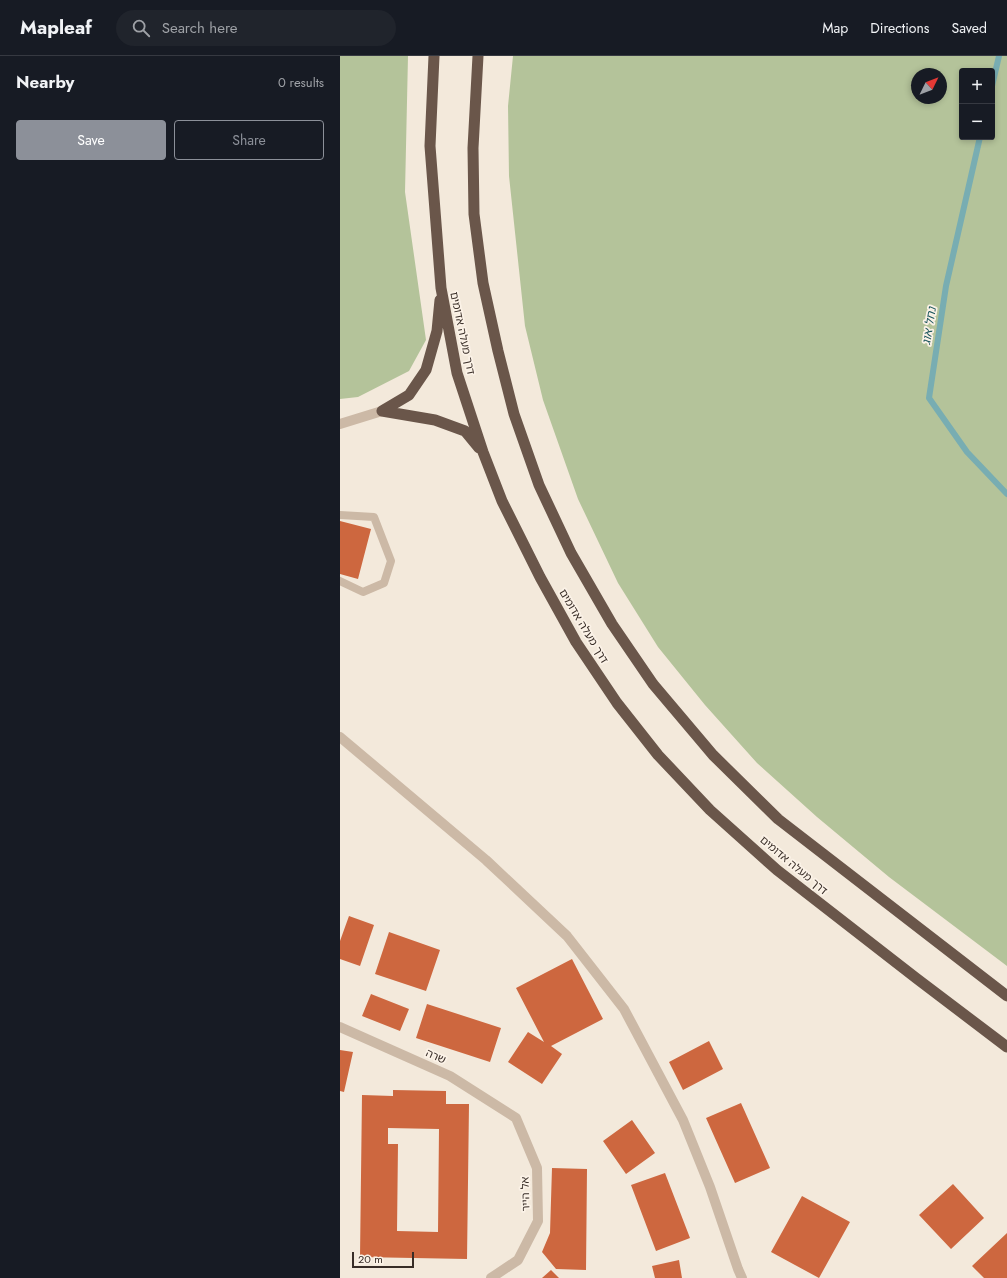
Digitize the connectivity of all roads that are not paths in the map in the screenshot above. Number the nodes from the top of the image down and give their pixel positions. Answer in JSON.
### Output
{"nodes":[{"id":1,"x":434,"y":56,"type":"edge"},
{"id":2,"x":478,"y":56,"type":"edge"},
{"id":3,"x":441,"y":288,"type":"junction"},
{"id":4,"x":382,"y":411,"type":"junction"},
{"id":5,"x":340,"y":424,"type":"edge"},
{"id":6,"x":483,"y":452,"type":"junction"},
{"id":7,"x":340,"y":515,"type":"edge"},
{"id":8,"x":340,"y":581,"type":"edge"},
{"id":9,"x":340,"y":737,"type":"edge"},
{"id":10,"x":1007,"y":996,"type":"edge"},
{"id":11,"x":340,"y":1027,"type":"edge"},
{"id":12,"x":1007,"y":1047,"type":"edge"},
{"id":13,"x":516,"y":1118,"type":"joint"},
{"id":14,"x":491,"y":1278,"type":"edge"},
{"id":15,"x":742,"y":1278,"type":"edge"}],
"edges":[{"from":1,"to":3,"type":"highway","name":"דרך מעלה אדומים"},
{"from":2,"to":10,"type":"highway"},
{"from":3,"to":4,"type":"highway"},
{"from":3,"to":6,"type":"highway","name":"דרך מעלה אדומים"},
{"from":4,"to":5,"type":"street"},
{"from":4,"to":6,"type":"highway"},
{"from":6,"to":12,"type":"highway","name":"דרך מעלה אדומים"},
{"from":7,"to":8,"type":"lane"},
{"from":9,"to":15,"type":"street"},
{"from":11,"to":13,"type":"street","name":"שרה"},
{"from":13,"to":14,"type":"street","name":"אל הייר"}]}
